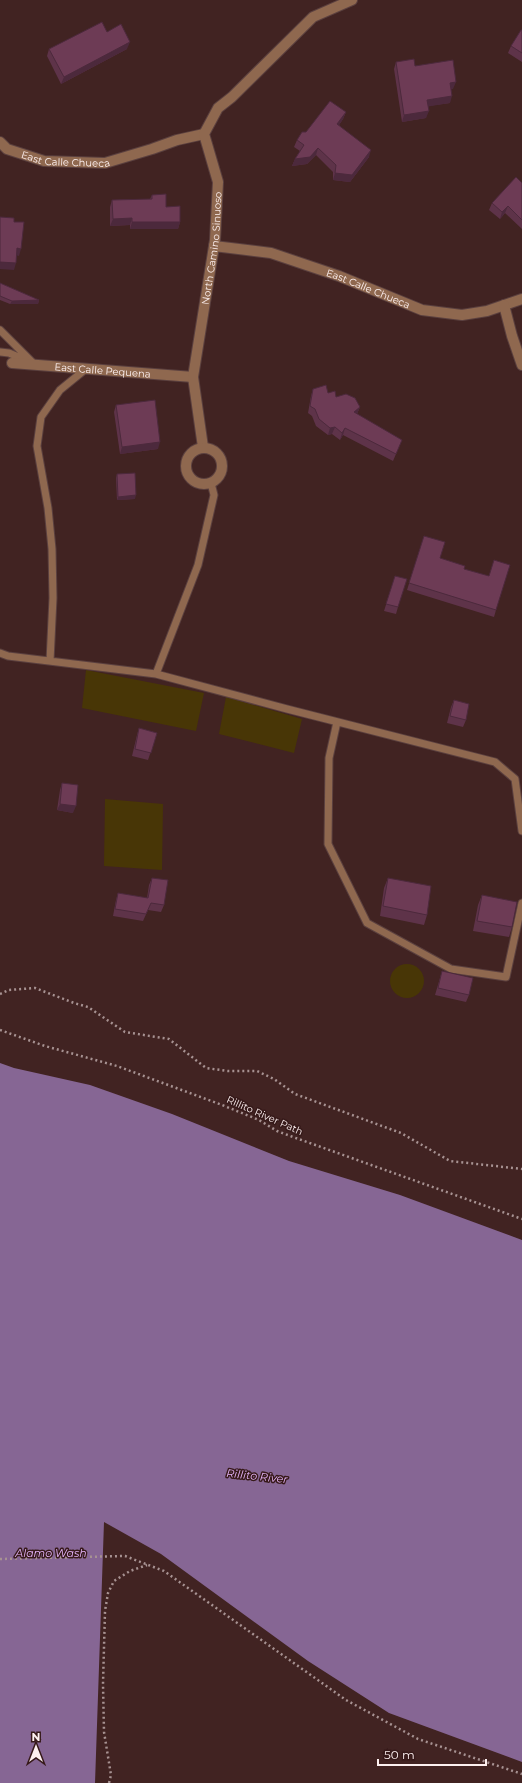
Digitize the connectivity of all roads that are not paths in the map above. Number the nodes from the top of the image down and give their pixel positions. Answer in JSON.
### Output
{"nodes":[{"id":1,"x":352,"y":0,"type":"edge"},
{"id":2,"x":204,"y":134,"type":"junction"},
{"id":3,"x":0,"y":142,"type":"edge"},
{"id":4,"x":214,"y":246,"type":"junction"},
{"id":5,"x":522,"y":299,"type":"edge"},
{"id":6,"x":504,"y":305,"type":"junction"},
{"id":7,"x":0,"y":330,"type":"edge"},
{"id":8,"x":0,"y":352,"type":"edge"},
{"id":9,"x":12,"y":363,"type":"dead end"},
{"id":10,"x":34,"y":364,"type":"junction"},
{"id":11,"x":522,"y":364,"type":"edge"},
{"id":12,"x":87,"y":368,"type":"junction"},
{"id":13,"x":193,"y":377,"type":"junction"},
{"id":14,"x":203,"y":447,"type":"junction"},
{"id":15,"x":211,"y":483,"type":"junction"},
{"id":16,"x":0,"y":653,"type":"edge"},
{"id":17,"x":50,"y":661,"type":"junction"},
{"id":18,"x":156,"y":674,"type":"junction"},
{"id":19,"x":337,"y":722,"type":"junction"},
{"id":20,"x":522,"y":831,"type":"edge"},
{"id":21,"x":522,"y":902,"type":"edge"}],
"edges":[{"from":1,"to":2,"type":"street"},
{"from":2,"to":3,"type":"street","name":"East Calle Chueca"},
{"from":2,"to":4,"type":"street","name":"North Camino Sinuoso"},
{"from":4,"to":6,"type":"street","name":"East Calle Chueca"},
{"from":4,"to":13,"type":"street","name":"North Camino Sinuoso"},
{"from":5,"to":6,"type":"street","name":"East Calle Chueca"},
{"from":6,"to":11,"type":"street"},
{"from":7,"to":10,"type":"lane"},
{"from":8,"to":10,"type":"lane"},
{"from":9,"to":10,"type":"street","name":"East Calle Pequena"},
{"from":10,"to":12,"type":"street","name":"East Calle Pequena"},
{"from":12,"to":13,"type":"street","name":"East Calle Pequena"},
{"from":12,"to":17,"type":"lane"},
{"from":13,"to":14,"type":"street","name":"North Camino Sinuoso"},
{"from":14,"to":15,"type":"street"},
{"from":14,"to":15,"type":"street"},
{"from":15,"to":18,"type":"lane"},
{"from":16,"to":17,"type":"lane"},
{"from":17,"to":18,"type":"lane"},
{"from":18,"to":19,"type":"lane"},
{"from":19,"to":20,"type":"lane"},
{"from":19,"to":21,"type":"lane"}]}
